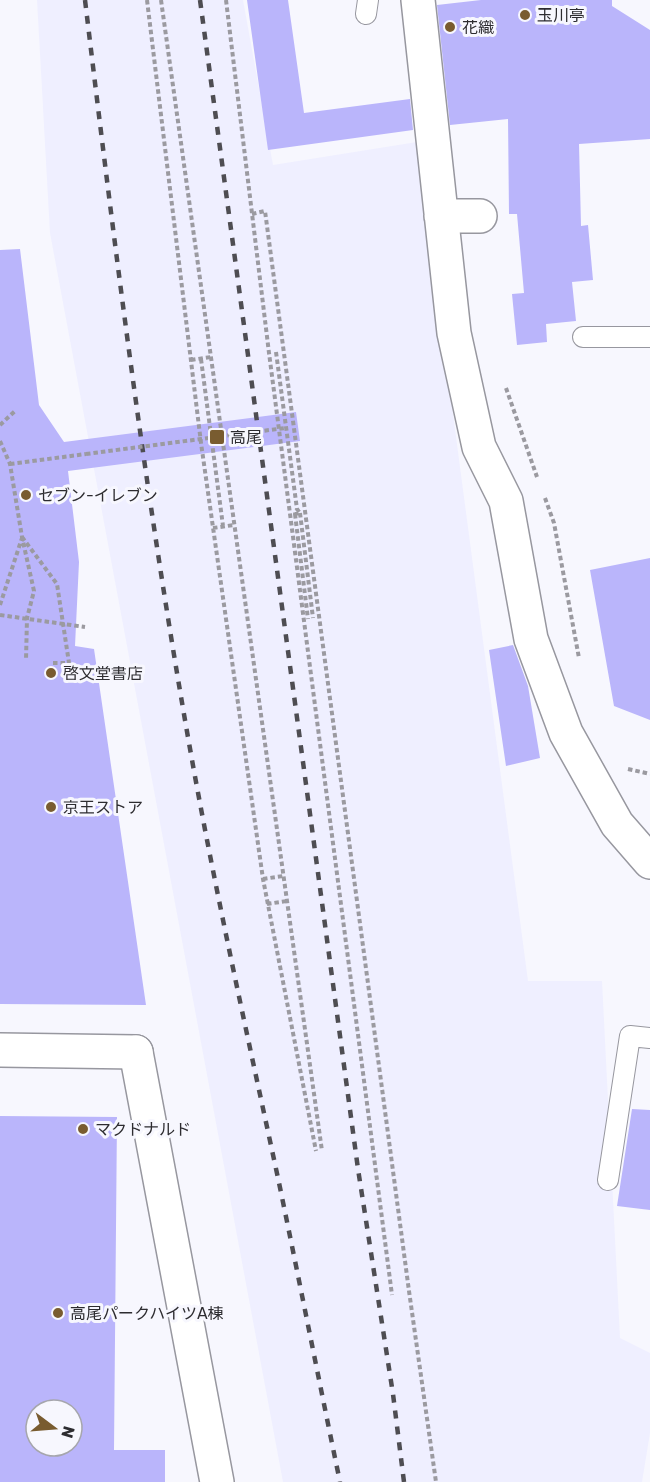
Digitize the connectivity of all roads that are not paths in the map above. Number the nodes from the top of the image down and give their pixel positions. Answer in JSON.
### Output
{"nodes":[{"id":1,"x":418,"y":0,"type":"edge"},
{"id":2,"x":441,"y":216,"type":"junction"},
{"id":3,"x":480,"y":216,"type":"dead end"},
{"id":4,"x":583,"y":337,"type":"dead end"},
{"id":5,"x":650,"y":337,"type":"edge"},
{"id":6,"x":650,"y":862,"type":"edge"},
{"id":7,"x":650,"y":1038,"type":"edge"},
{"id":8,"x":0,"y":1050,"type":"edge"},
{"id":9,"x":608,"y":1180,"type":"dead end"},
{"id":10,"x":217,"y":1482,"type":"edge"}],
"edges":[{"from":1,"to":2,"type":"street"},
{"from":2,"to":3,"type":"street"},
{"from":2,"to":6,"type":"street"},
{"from":4,"to":5,"type":"lane"},
{"from":7,"to":9,"type":"lane"},
{"from":8,"to":10,"type":"street"}]}
